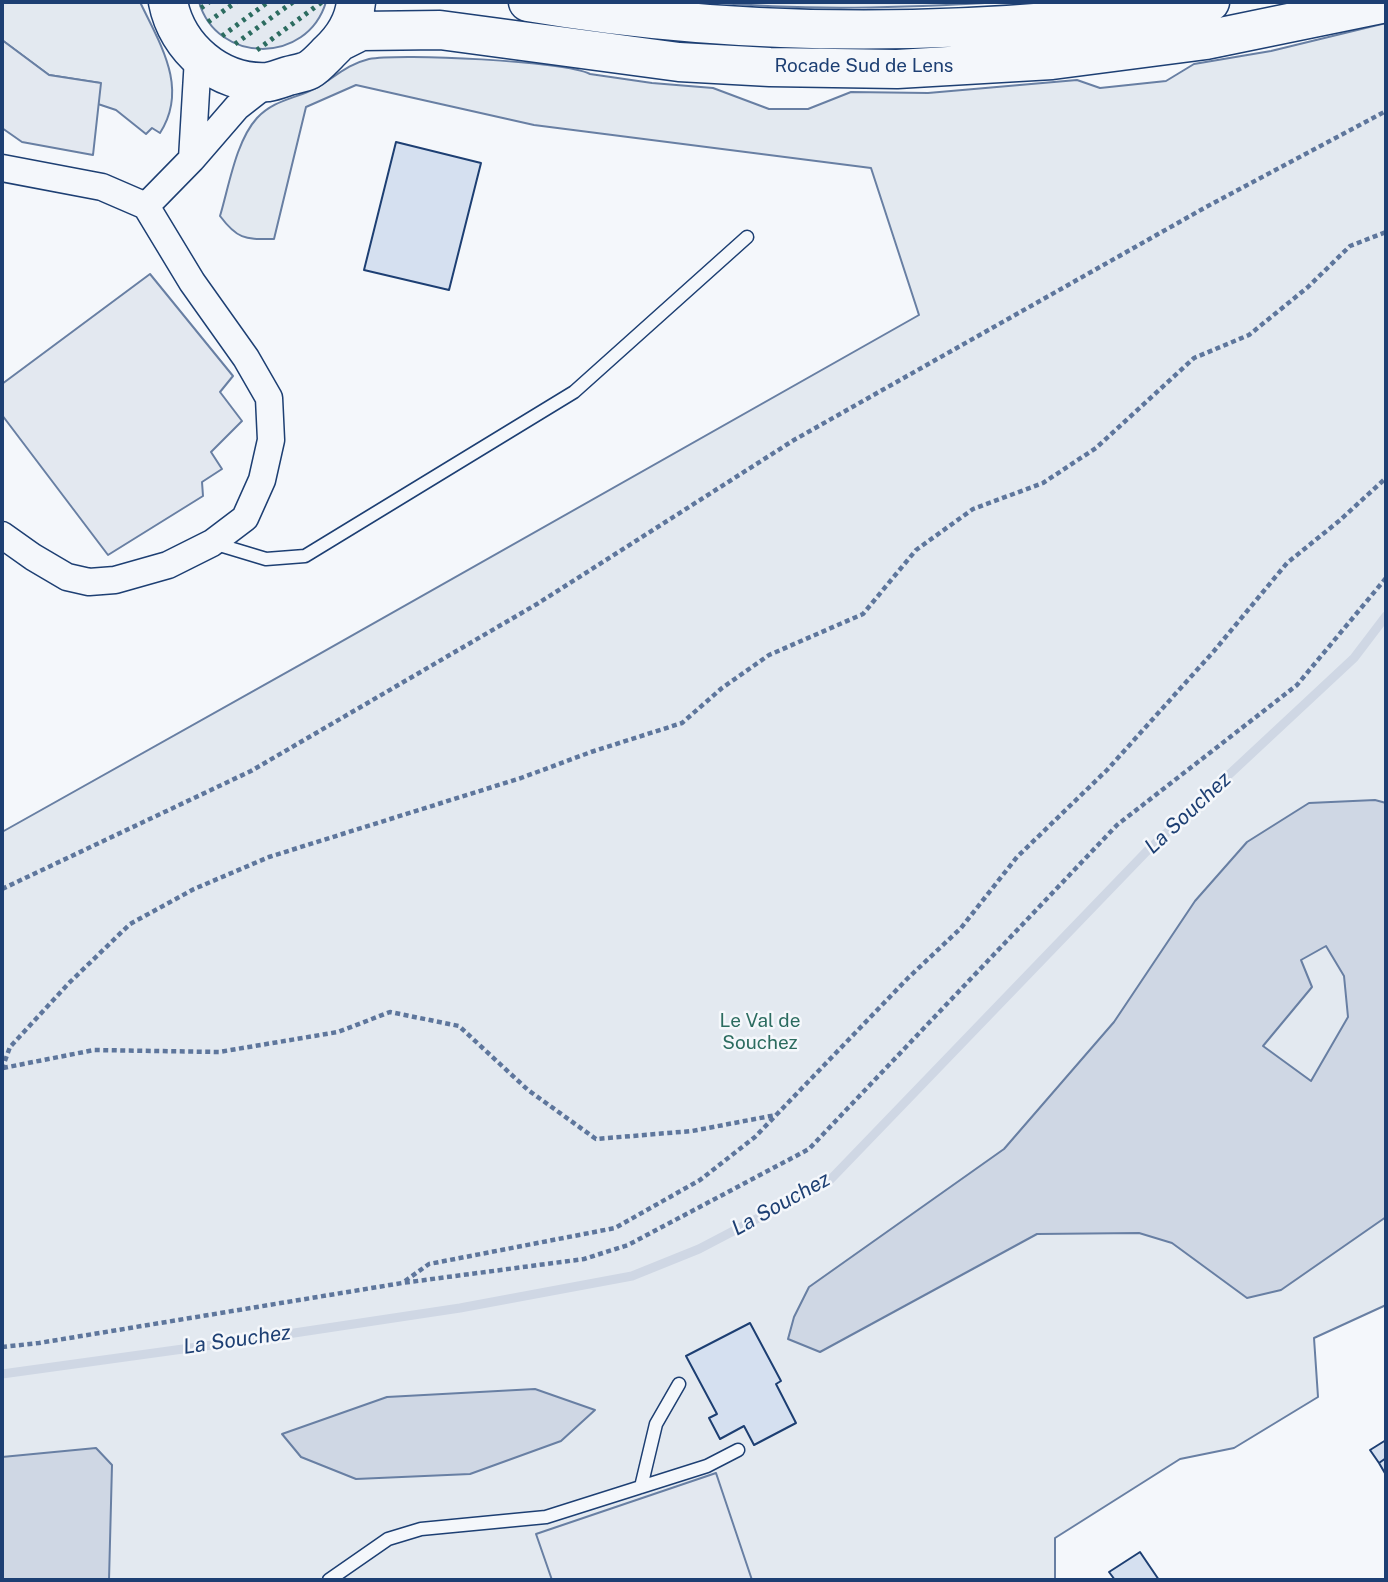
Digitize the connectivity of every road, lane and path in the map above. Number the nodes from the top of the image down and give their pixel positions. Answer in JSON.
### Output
{"nodes":[{"id":1,"x":169,"y":2,"type":"edge"},
{"id":2,"x":356,"y":2,"type":"edge"},
{"id":3,"x":528,"y":2,"type":"edge"},
{"id":4,"x":1210,"y":2,"type":"edge"},
{"id":5,"x":1386,"y":3,"type":"edge"},
{"id":6,"x":341,"y":41,"type":"junction"},
{"id":7,"x":198,"y":58,"type":"junction"},
{"id":8,"x":269,"y":82,"type":"junction"},
{"id":9,"x":1386,"y":111,"type":"edge"},
{"id":10,"x":192,"y":159,"type":"junction"},
{"id":11,"x":2,"y":168,"type":"edge"},
{"id":12,"x":146,"y":206,"type":"junction"},
{"id":13,"x":1386,"y":232,"type":"edge"},
{"id":14,"x":747,"y":237,"type":"dead end"},
{"id":15,"x":1386,"y":478,"type":"edge"},
{"id":16,"x":2,"y":536,"type":"edge"},
{"id":17,"x":212,"y":543,"type":"junction"},
{"id":18,"x":1386,"y":578,"type":"edge"},
{"id":19,"x":2,"y":889,"type":"edge"},
{"id":20,"x":776,"y":1115,"type":"junction"},
{"id":21,"x":402,"y":1283,"type":"junction"},
{"id":22,"x":2,"y":1347,"type":"edge"},
{"id":23,"x":678,"y":1384,"type":"dead end"},
{"id":24,"x":738,"y":1450,"type":"dead end"},
{"id":25,"x":641,"y":1487,"type":"junction"},
{"id":26,"x":330,"y":1580,"type":"edge"}],
"edges":[{"from":1,"to":7,"type":"highway"},
{"from":2,"to":6,"type":"highway"},
{"from":3,"to":4,"type":"highway","name":"Rocade Sud de Lens"},
{"from":5,"to":6,"type":"highway","name":"Rocade Sud de Lens"},
{"from":6,"to":8,"type":"highway"},
{"from":7,"to":8,"type":"highway"},
{"from":7,"to":10,"type":"street"},
{"from":8,"to":10,"type":"street"},
{"from":9,"to":19,"type":"path"},
{"from":10,"to":12,"type":"street"},
{"from":11,"to":12,"type":"street"},
{"from":12,"to":17,"type":"street"},
{"from":13,"to":20,"type":"path"},
{"from":14,"to":17,"type":"lane"},
{"from":15,"to":20,"type":"path"},
{"from":16,"to":17,"type":"street"},
{"from":18,"to":21,"type":"path"},
{"from":20,"to":21,"type":"path"},
{"from":21,"to":22,"type":"path"},
{"from":23,"to":25,"type":"lane"},
{"from":24,"to":25,"type":"lane"},
{"from":25,"to":26,"type":"lane"}]}
